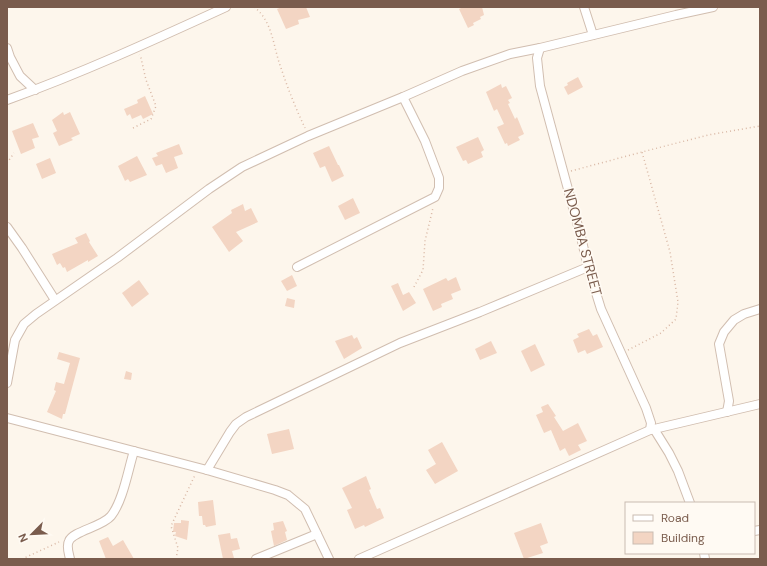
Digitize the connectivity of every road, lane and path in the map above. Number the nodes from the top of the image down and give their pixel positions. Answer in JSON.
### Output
{"nodes":[{"id":1,"x":226,"y":7,"type":"edge"},
{"id":2,"x":254,"y":7,"type":"edge"},
{"id":3,"x":584,"y":7,"type":"edge"},
{"id":4,"x":679,"y":7,"type":"edge"},
{"id":5,"x":713,"y":7,"type":"edge"},
{"id":6,"x":676,"y":15,"type":"junction"},
{"id":7,"x":593,"y":35,"type":"junction"},
{"id":8,"x":7,"y":48,"type":"edge"},
{"id":9,"x":135,"y":48,"type":"junction"},
{"id":10,"x":540,"y":48,"type":"junction"},
{"id":11,"x":35,"y":90,"type":"junction"},
{"id":12,"x":403,"y":97,"type":"junction"},
{"id":13,"x":7,"y":100,"type":"edge"},
{"id":14,"x":760,"y":126,"type":"edge"},
{"id":15,"x":133,"y":128,"type":"dead end"},
{"id":16,"x":308,"y":136,"type":"junction"},
{"id":17,"x":642,"y":152,"type":"junction"},
{"id":18,"x":14,"y":153,"type":"dead end"},
{"id":19,"x":7,"y":163,"type":"edge"},
{"id":20,"x":564,"y":174,"type":"junction"},
{"id":21,"x":435,"y":196,"type":"junction"},
{"id":22,"x":7,"y":227,"type":"edge"},
{"id":23,"x":297,"y":267,"type":"dead end"},
{"id":24,"x":588,"y":267,"type":"junction"},
{"id":25,"x":414,"y":287,"type":"dead end"},
{"id":26,"x":55,"y":300,"type":"junction"},
{"id":27,"x":760,"y":309,"type":"edge"},
{"id":28,"x":622,"y":354,"type":"junction"},
{"id":29,"x":7,"y":383,"type":"edge"},
{"id":30,"x":760,"y":404,"type":"edge"},
{"id":31,"x":727,"y":412,"type":"junction"},
{"id":32,"x":7,"y":418,"type":"edge"},
{"id":33,"x":652,"y":429,"type":"junction"},
{"id":34,"x":134,"y":451,"type":"junction"},
{"id":35,"x":198,"y":468,"type":"junction"},
{"id":36,"x":207,"y":470,"type":"junction"},
{"id":37,"x":690,"y":502,"type":"edge"},
{"id":38,"x":317,"y":534,"type":"junction"},
{"id":39,"x":61,"y":541,"type":"dead end"},
{"id":40,"x":22,"y":559,"type":"edge"},
{"id":41,"x":70,"y":559,"type":"edge"},
{"id":42,"x":176,"y":559,"type":"edge"},
{"id":43,"x":256,"y":559,"type":"edge"},
{"id":44,"x":329,"y":559,"type":"edge"},
{"id":45,"x":359,"y":559,"type":"edge"}],
"edges":[{"from":1,"to":9,"type":"street"},
{"from":2,"to":16,"type":"path"},
{"from":3,"to":7,"type":"street"},
{"from":4,"to":6,"type":"street"},
{"from":5,"to":6,"type":"street"},
{"from":6,"to":7,"type":"street"},
{"from":7,"to":10,"type":"street"},
{"from":8,"to":11,"type":"street"},
{"from":9,"to":11,"type":"street"},
{"from":9,"to":15,"type":"path"},
{"from":10,"to":12,"type":"street"},
{"from":10,"to":20,"type":"street","name":"NDOMBA STREET"},
{"from":11,"to":13,"type":"street"},
{"from":12,"to":16,"type":"street"},
{"from":12,"to":21,"type":"street"},
{"from":14,"to":17,"type":"path"},
{"from":16,"to":26,"type":"street"},
{"from":17,"to":20,"type":"path"},
{"from":17,"to":28,"type":"path"},
{"from":18,"to":19,"type":"path"},
{"from":20,"to":24,"type":"street","name":"NDOMBA STREET"},
{"from":21,"to":23,"type":"street"},
{"from":21,"to":25,"type":"path"},
{"from":22,"to":26,"type":"street"},
{"from":24,"to":28,"type":"street","name":"NDOMBA STREET"},
{"from":24,"to":36,"type":"street"},
{"from":26,"to":29,"type":"street"},
{"from":27,"to":31,"type":"street"},
{"from":28,"to":33,"type":"street","name":"NDOMBA STREET"},
{"from":30,"to":31,"type":"street"},
{"from":31,"to":33,"type":"street"},
{"from":32,"to":34,"type":"street"},
{"from":33,"to":37,"type":"street"},
{"from":33,"to":45,"type":"street"},
{"from":34,"to":35,"type":"street"},
{"from":34,"to":41,"type":"street"},
{"from":35,"to":36,"type":"street"},
{"from":35,"to":42,"type":"path"},
{"from":36,"to":38,"type":"street"},
{"from":38,"to":43,"type":"street"},
{"from":38,"to":44,"type":"street"},
{"from":39,"to":40,"type":"path"}]}
